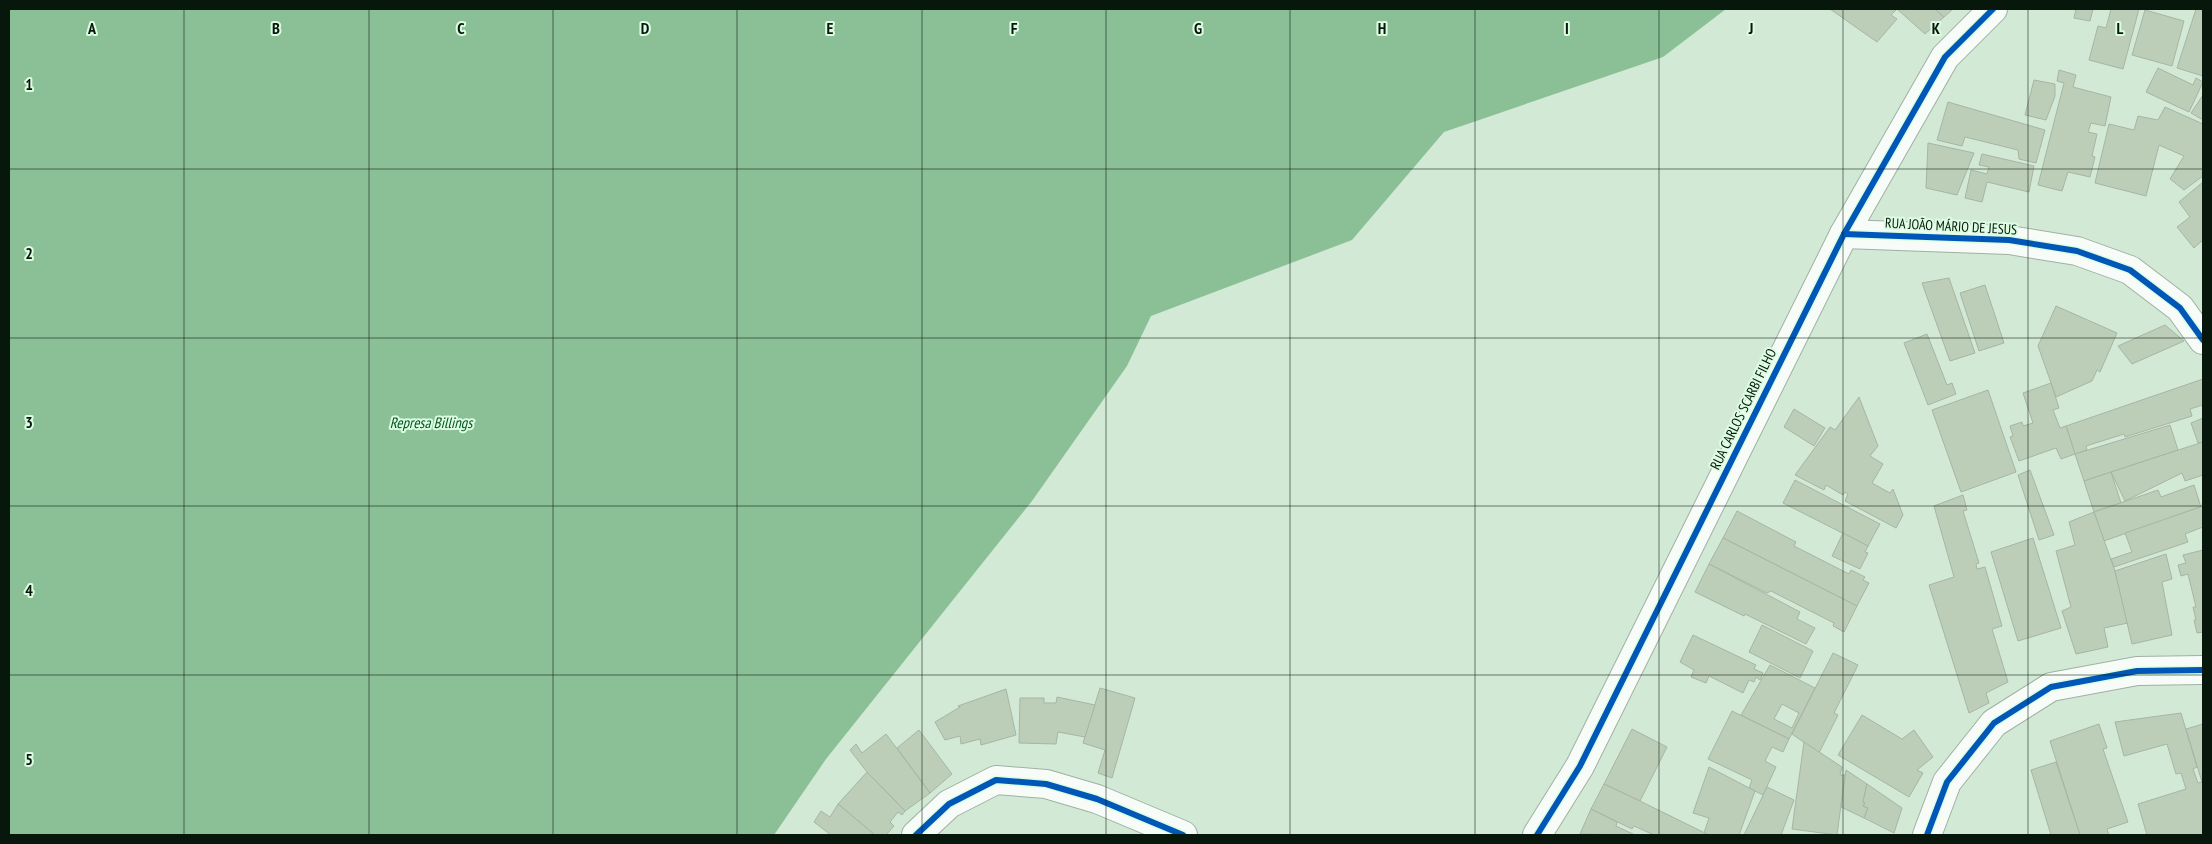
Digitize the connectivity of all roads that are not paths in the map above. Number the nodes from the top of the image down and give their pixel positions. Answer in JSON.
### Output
{"nodes":[{"id":1,"x":1993,"y":9,"type":"edge"},
{"id":2,"x":1844,"y":234,"type":"junction"},
{"id":3,"x":2203,"y":340,"type":"edge"},
{"id":4,"x":2203,"y":670,"type":"edge"},
{"id":5,"x":916,"y":835,"type":"edge"},
{"id":6,"x":1183,"y":835,"type":"edge"},
{"id":7,"x":1537,"y":835,"type":"edge"},
{"id":8,"x":1927,"y":835,"type":"edge"}],
"edges":[{"from":1,"to":2,"type":"street","name":"RUA CARLOS SCARBI FILHO"},
{"from":2,"to":3,"type":"street","name":"RUA JOÃO MÁRIO DE JESUS"},
{"from":2,"to":7,"type":"street","name":"RUA CARLOS SCARBI FILHO"},
{"from":4,"to":8,"type":"street"},
{"from":5,"to":6,"type":"street"}]}
